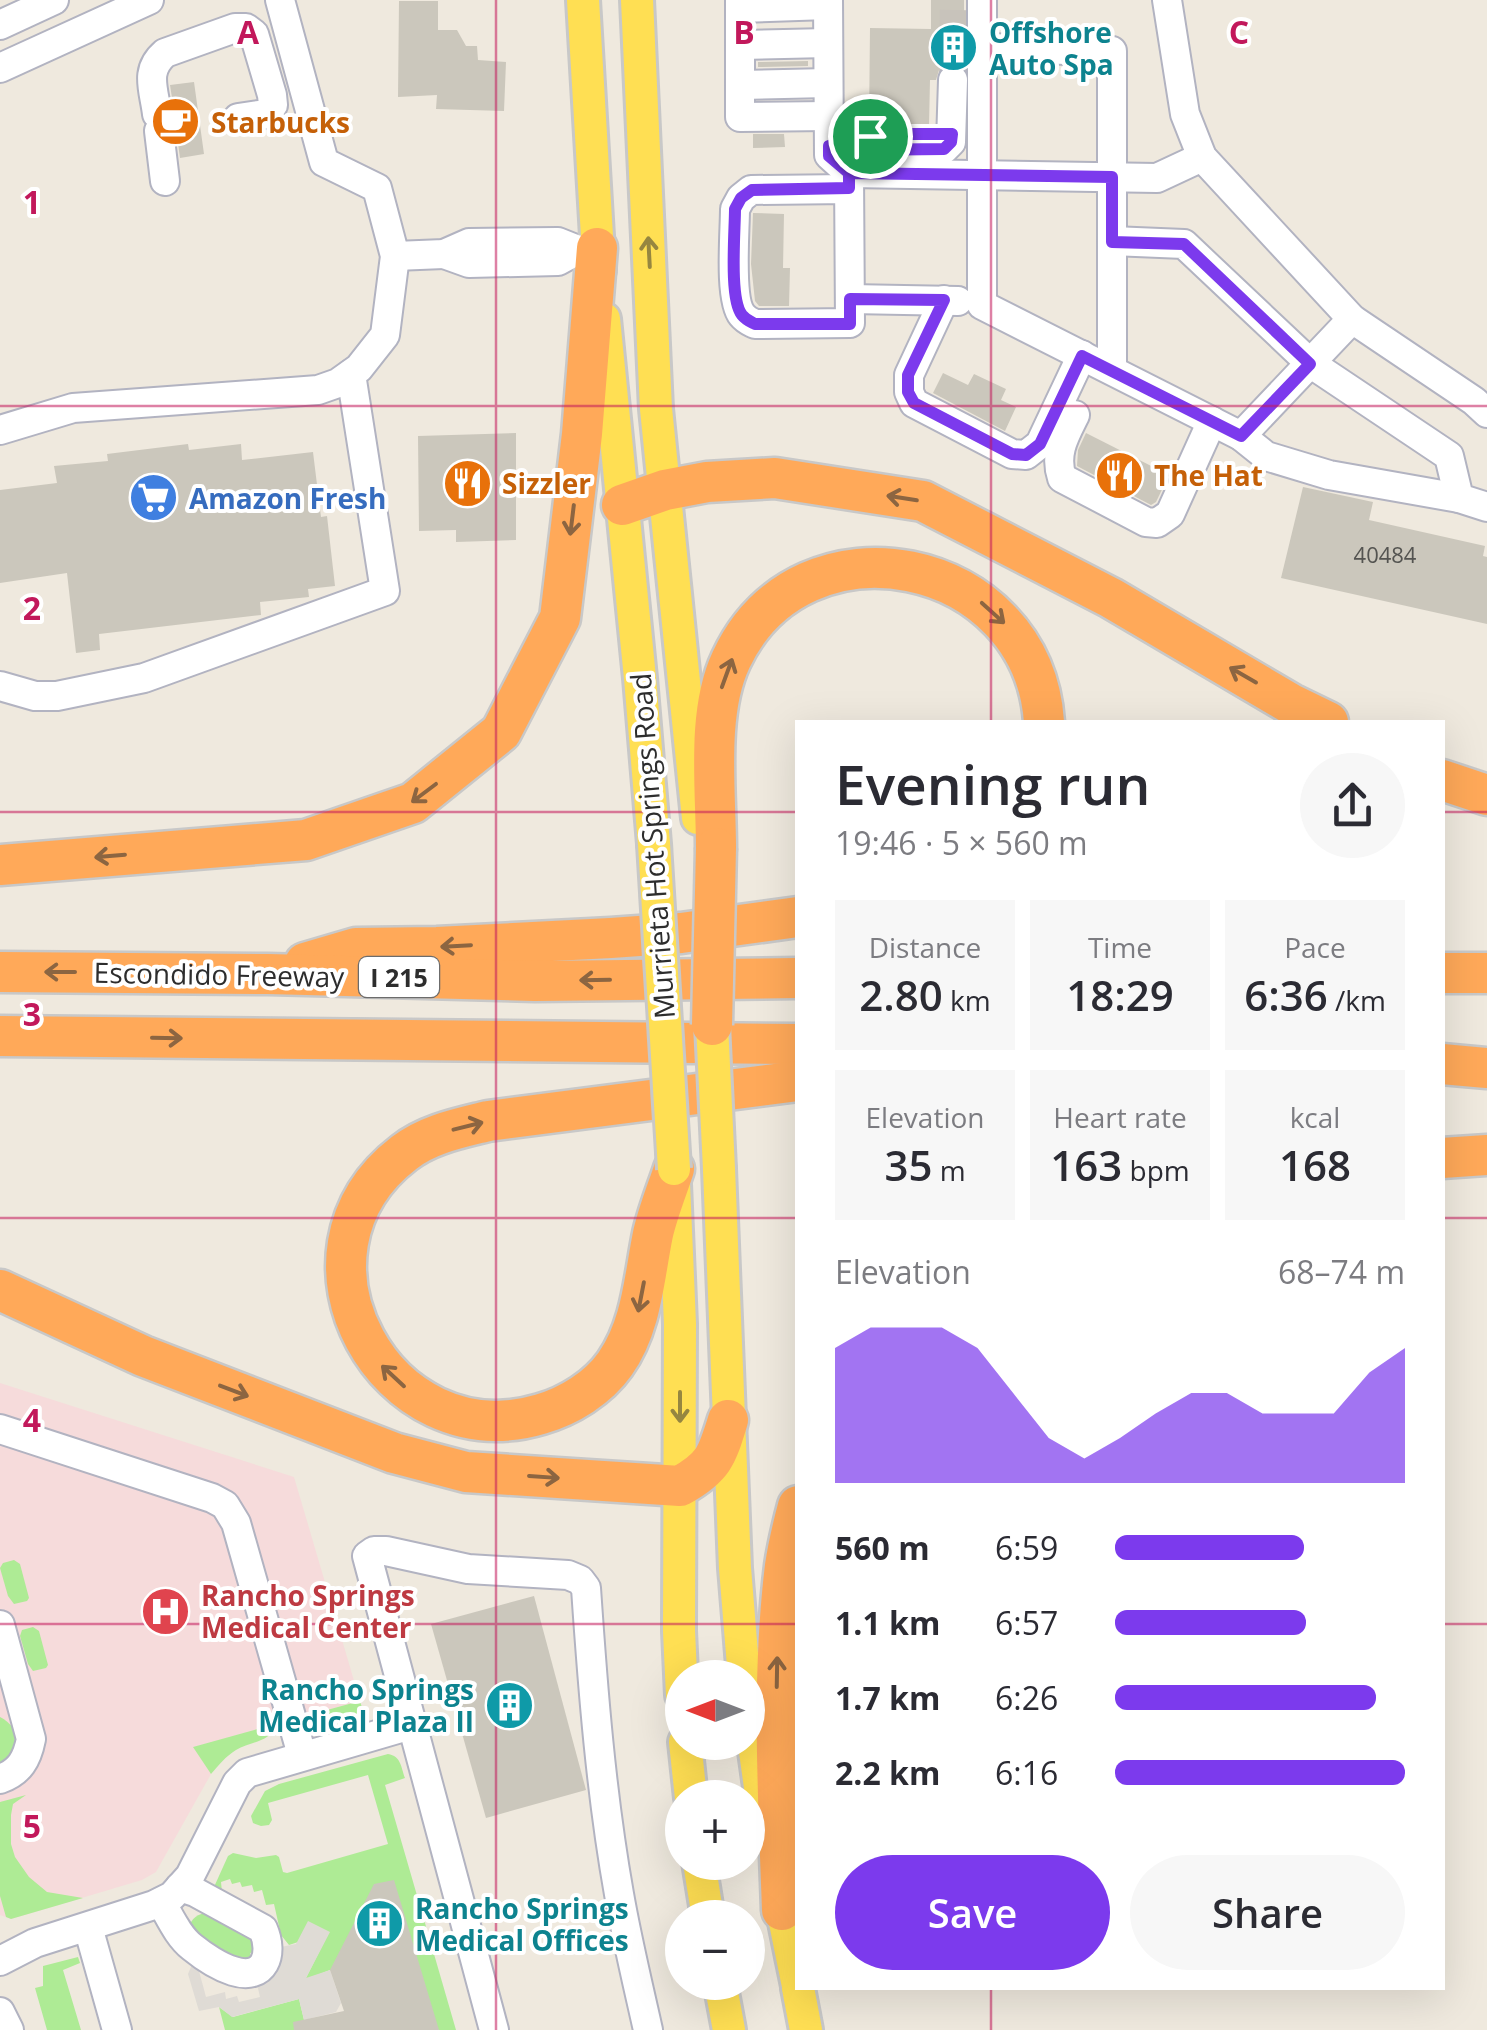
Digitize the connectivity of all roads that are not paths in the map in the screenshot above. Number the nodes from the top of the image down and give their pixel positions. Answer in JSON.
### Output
{"nodes":[{"id":1,"x":54,"y":0,"type":"edge"},
{"id":2,"x":150,"y":0,"type":"edge"},
{"id":3,"x":280,"y":0,"type":"edge"},
{"id":4,"x":583,"y":0,"type":"edge"},
{"id":5,"x":637,"y":0,"type":"edge"},
{"id":6,"x":982,"y":0,"type":"edge"},
{"id":7,"x":1167,"y":0,"type":"edge"},
{"id":8,"x":828,"y":2,"type":"edge"},
{"id":9,"x":740,"y":4,"type":"edge"},
{"id":10,"x":0,"y":26,"type":"edge"},
{"id":11,"x":828,"y":43,"type":"junction"},
{"id":12,"x":740,"y":45,"type":"junction"},
{"id":13,"x":982,"y":48,"type":"junction"},
{"id":14,"x":0,"y":68,"type":"edge"},
{"id":15,"x":953,"y":80,"type":"tunnel mouth"},
{"id":16,"x":828,"y":83,"type":"junction"},
{"id":17,"x":740,"y":85,"type":"junction"},
{"id":18,"x":829,"y":116,"type":"junction"},
{"id":19,"x":238,"y":118,"type":"dead end"},
{"id":20,"x":829,"y":146,"type":"junction"},
{"id":21,"x":1202,"y":157,"type":"junction"},
{"id":22,"x":982,"y":174,"type":"junction"},
{"id":23,"x":1112,"y":177,"type":"junction"},
{"id":24,"x":164,"y":180,"type":"dead end"},
{"id":25,"x":849,"y":181,"type":"junction"},
{"id":26,"x":1112,"y":242,"type":"junction"},
{"id":27,"x":587,"y":249,"type":"junction"},
{"id":28,"x":395,"y":256,"type":"junction"},
{"id":29,"x":944,"y":300,"type":"junction"},
{"id":30,"x":982,"y":305,"type":"junction"},
{"id":31,"x":850,"y":311,"type":"junction"},
{"id":32,"x":1352,"y":319,"type":"junction"},
{"id":33,"x":1098,"y":363,"type":"junction"},
{"id":34,"x":1310,"y":364,"type":"junction"},
{"id":35,"x":351,"y":374,"type":"junction"},
{"id":36,"x":1483,"y":401,"type":"edge"},
{"id":37,"x":1212,"y":421,"type":"junction"},
{"id":38,"x":0,"y":430,"type":"edge"},
{"id":39,"x":1241,"y":436,"type":"junction"},
{"id":40,"x":665,"y":490,"type":"junction"},
{"id":41,"x":1460,"y":498,"type":"junction"},
{"id":42,"x":622,"y":505,"type":"junction"},
{"id":43,"x":1487,"y":507,"type":"edge"},
{"id":44,"x":0,"y":686,"type":"edge"},
{"id":45,"x":1044,"y":720,"type":"edge"},
{"id":46,"x":1324,"y":720,"type":"edge"},
{"id":47,"x":1445,"y":781,"type":"edge"},
{"id":48,"x":1487,"y":795,"type":"edge"},
{"id":49,"x":708,"y":848,"type":"junction"},
{"id":50,"x":0,"y":864,"type":"edge"},
{"id":51,"x":795,"y":917,"type":"edge"},
{"id":52,"x":0,"y":972,"type":"edge"},
{"id":53,"x":1445,"y":973,"type":"edge"},
{"id":54,"x":1487,"y":973,"type":"edge"},
{"id":55,"x":268,"y":974,"type":"junction"},
{"id":56,"x":795,"y":978,"type":"edge"},
{"id":57,"x":712,"y":1025,"type":"joint"},
{"id":58,"x":0,"y":1036,"type":"edge"},
{"id":59,"x":795,"y":1044,"type":"edge"},
{"id":60,"x":1445,"y":1064,"type":"edge"},
{"id":61,"x":1487,"y":1068,"type":"edge"},
{"id":62,"x":795,"y":1082,"type":"edge"},
{"id":63,"x":1487,"y":1155,"type":"edge"},
{"id":64,"x":1445,"y":1158,"type":"edge"},
{"id":65,"x":674,"y":1169,"type":"junction"},
{"id":66,"x":0,"y":1290,"type":"edge"},
{"id":67,"x":728,"y":1420,"type":"junction"},
{"id":68,"x":0,"y":1429,"type":"edge"},
{"id":69,"x":680,"y":1486,"type":"junction"},
{"id":70,"x":795,"y":1519,"type":"edge"},
{"id":71,"x":0,"y":1625,"type":"edge"},
{"id":72,"x":680,"y":1660,"type":"edge"},
{"id":73,"x":743,"y":1660,"type":"edge"},
{"id":74,"x":10,"y":1698,"type":"edge"},
{"id":75,"x":411,"y":1725,"type":"junction"},
{"id":76,"x":302,"y":1755,"type":"junction"},
{"id":77,"x":756,"y":1760,"type":"edge"},
{"id":78,"x":0,"y":1779,"type":"edge"},
{"id":79,"x":782,"y":1910,"type":"junction"},
{"id":80,"x":88,"y":1927,"type":"junction"},
{"id":81,"x":0,"y":1961,"type":"edge"},
{"id":82,"x":795,"y":1973,"type":"edge"},
{"id":83,"x":799,"y":1990,"type":"edge"},
{"id":84,"x":724,"y":2000,"type":"edge"},
{"id":85,"x":0,"y":2012,"type":"edge"},
{"id":86,"x":10,"y":2030,"type":"edge"},
{"id":87,"x":117,"y":2030,"type":"edge"},
{"id":88,"x":494,"y":2030,"type":"edge"},
{"id":89,"x":648,"y":2030,"type":"edge"},
{"id":90,"x":730,"y":2030,"type":"edge"},
{"id":91,"x":806,"y":2030,"type":"edge"}],
"edges":[{"from":1,"to":10,"type":"street"},
{"from":2,"to":14,"type":"street"},
{"from":3,"to":28,"type":"street"},
{"from":4,"to":27,"type":"main road","name":"Murrieta Hot Springs Road"},
{"from":40,"to":5,"type":"main road","name":"Murrieta Hot Springs Road","one_way":true},
{"from":6,"to":13,"type":"street"},
{"from":7,"to":21,"type":"street"},
{"from":8,"to":9,"type":"street"},
{"from":8,"to":11,"type":"street"},
{"from":9,"to":12,"type":"street"},
{"from":11,"to":12,"type":"street"},
{"from":11,"to":16,"type":"street"},
{"from":12,"to":17,"type":"street"},
{"from":13,"to":22,"type":"street"},
{"from":13,"to":23,"type":"street"},
{"from":15,"to":20,"type":"street"},
{"from":16,"to":17,"type":"street"},
{"from":16,"to":18,"type":"street"},
{"from":17,"to":18,"type":"street"},
{"from":18,"to":20,"type":"street"},
{"from":19,"to":24,"type":"street"},
{"from":20,"to":25,"type":"street"},
{"from":21,"to":23,"type":"street"},
{"from":21,"to":32,"type":"street"},
{"from":22,"to":23,"type":"street"},
{"from":22,"to":25,"type":"street"},
{"from":22,"to":30,"type":"street"},
{"from":23,"to":26,"type":"street"},
{"from":25,"to":31,"type":"street"},
{"from":25,"to":31,"type":"street"},
{"from":26,"to":33,"type":"street"},
{"from":26,"to":34,"type":"street"},
{"from":27,"to":28,"type":"street"},
{"from":27,"to":42,"type":"main road","name":"Murrieta Hot Springs Road"},
{"from":27,"to":50,"type":"highway","one_way":true},
{"from":28,"to":35,"type":"street"},
{"from":29,"to":30,"type":"street"},
{"from":29,"to":31,"type":"street"},
{"from":29,"to":33,"type":"street"},
{"from":30,"to":33,"type":"street"},
{"from":32,"to":34,"type":"street"},
{"from":32,"to":36,"type":"street"},
{"from":33,"to":37,"type":"street"},
{"from":33,"to":37,"type":"street"},
{"from":34,"to":39,"type":"street"},
{"from":34,"to":41,"type":"street"},
{"from":35,"to":38,"type":"street"},
{"from":35,"to":44,"type":"street"},
{"from":37,"to":39,"type":"street"},
{"from":39,"to":41,"type":"street"},
{"from":40,"to":42,"type":"highway"},
{"from":46,"to":40,"type":"highway","one_way":true},
{"from":40,"to":49,"type":"main road","name":"Murrieta Hot Springs Road"},
{"from":41,"to":43,"type":"street"},
{"from":42,"to":65,"type":"main road","name":"Murrieta Hot Springs Road","bridge":true},
{"from":49,"to":45,"type":"highway","one_way":true},
{"from":47,"to":48,"type":"highway"},
{"from":49,"to":57,"type":"highway","bridge":true},
{"from":51,"to":55,"type":"highway","one_way":true},
{"from":55,"to":52,"type":"highway","name":"Escondido Freeway","number":"I 215","one_way":true},
{"from":53,"to":54,"type":"highway"},
{"from":56,"to":55,"type":"highway","name":"Escondido Freeway","number":"I 215","one_way":true},
{"from":57,"to":67,"type":"main road","name":"Murrieta Hot Springs Road","bridge":true},
{"from":58,"to":59,"type":"highway","one_way":true},
{"from":60,"to":61,"type":"highway"},
{"from":65,"to":62,"type":"highway","one_way":true},
{"from":63,"to":64,"type":"highway"},
{"from":65,"to":69,"type":"main road","name":"Murrieta Hot Springs Road","one_way":true},
{"from":66,"to":69,"type":"highway","one_way":true},
{"from":67,"to":69,"type":"highway"},
{"from":67,"to":73,"type":"main road","name":"Murrieta Hot Springs Road"},
{"from":68,"to":76,"type":"street"},
{"from":69,"to":72,"type":"main road","name":"Murrieta Hot Springs Road"},
{"from":79,"to":70,"type":"highway","one_way":true},
{"from":71,"to":74,"type":"street"},
{"from":74,"to":78,"type":"street"},
{"from":75,"to":76,"type":"street"},
{"from":75,"to":88,"type":"street"},
{"from":75,"to":89,"type":"street"},
{"from":76,"to":80,"type":"street"},
{"from":77,"to":79,"type":"main road"},
{"from":79,"to":82,"type":"main road"},
{"from":80,"to":81,"type":"street"},
{"from":80,"to":87,"type":"street"},
{"from":83,"to":91,"type":"main road"},
{"from":84,"to":90,"type":"main road"},
{"from":85,"to":86,"type":"street"}]}
